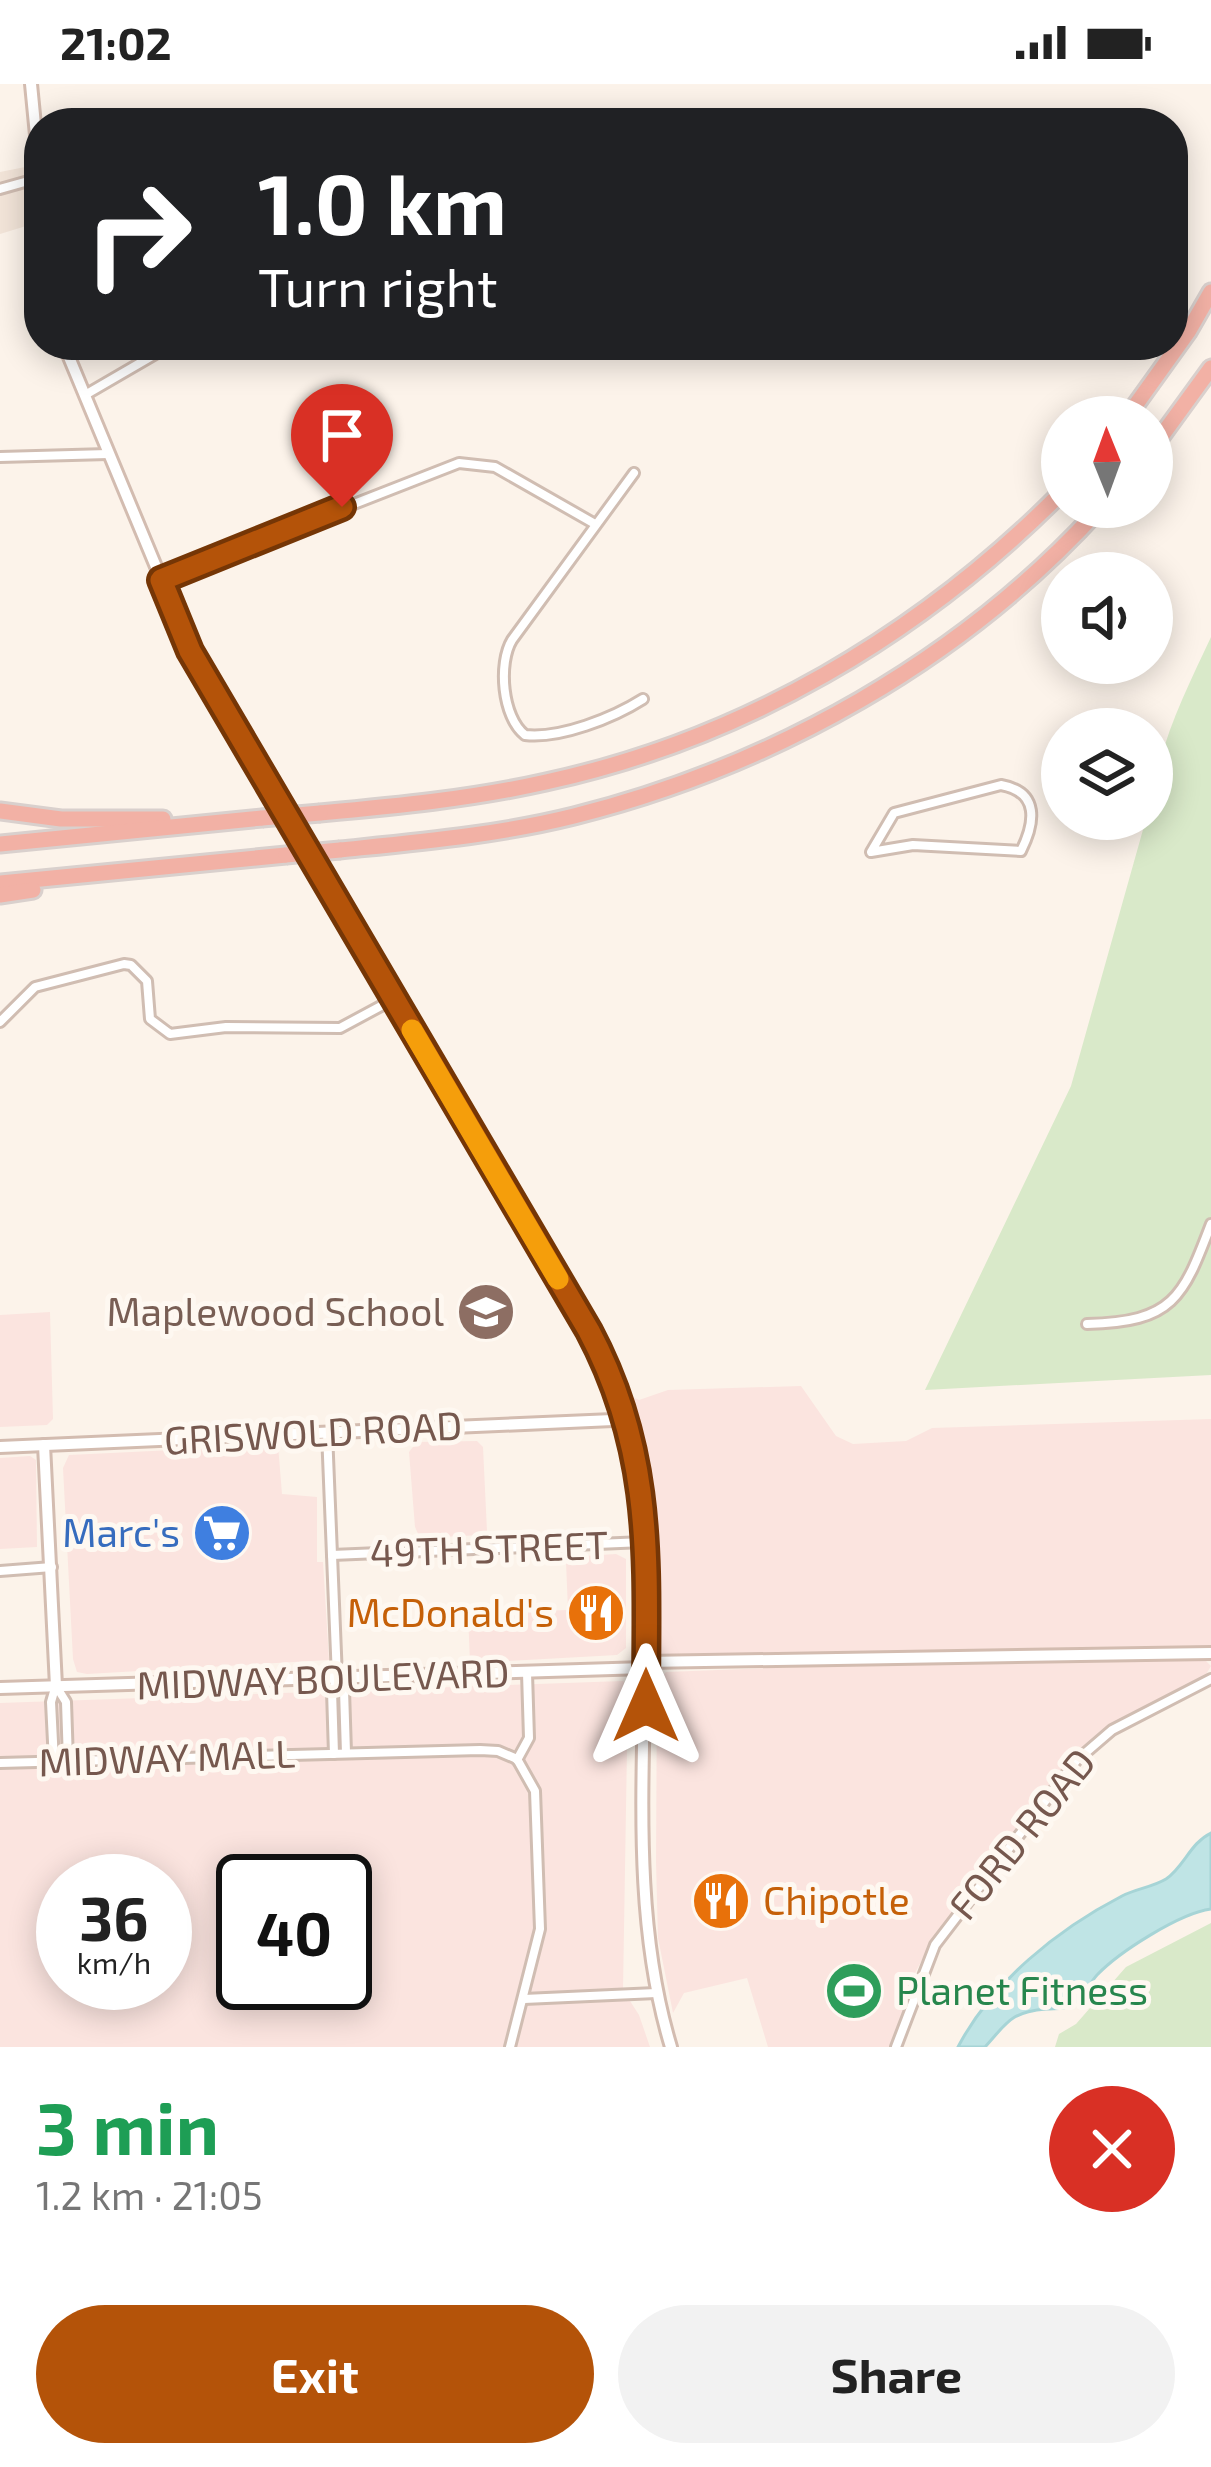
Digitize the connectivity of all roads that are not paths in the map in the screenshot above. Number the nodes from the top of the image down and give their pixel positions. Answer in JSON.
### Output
{"nodes":[{"id":1,"x":1211,"y":292,"type":"edge"},
{"id":2,"x":1188,"y":332,"type":"edge"},
{"id":3,"x":70,"y":360,"type":"edge"},
{"id":4,"x":145,"y":360,"type":"edge"},
{"id":5,"x":1168,"y":360,"type":"edge"},
{"id":6,"x":1211,"y":368,"type":"edge"},
{"id":7,"x":84,"y":395,"type":"junction"},
{"id":8,"x":1142,"y":396,"type":"edge"},
{"id":9,"x":1173,"y":420,"type":"edge"},
{"id":10,"x":108,"y":454,"type":"junction"},
{"id":11,"x":0,"y":458,"type":"edge"},
{"id":12,"x":634,"y":473,"type":"dead end"},
{"id":13,"x":1041,"y":512,"type":"edge"},
{"id":14,"x":595,"y":524,"type":"junction"},
{"id":15,"x":1079,"y":528,"type":"edge"},
{"id":16,"x":161,"y":580,"type":"junction"},
{"id":17,"x":643,"y":699,"type":"dead end"},
{"id":18,"x":0,"y":811,"type":"edge"},
{"id":19,"x":262,"y":816,"type":"junction"},
{"id":20,"x":0,"y":844,"type":"edge"},
{"id":21,"x":893,"y":847,"type":"joint"},
{"id":22,"x":230,"y":861,"type":"junction"},
{"id":23,"x":0,"y":884,"type":"edge"},
{"id":24,"x":0,"y":895,"type":"edge"},
{"id":25,"x":394,"y":999,"type":"junction"},
{"id":26,"x":0,"y":1022,"type":"edge"},
{"id":27,"x":1211,"y":1224,"type":"edge"},
{"id":28,"x":1087,"y":1324,"type":"dead end"},
{"id":29,"x":626,"y":1415,"type":"junction"},
{"id":30,"x":327,"y":1432,"type":"junction"},
{"id":31,"x":44,"y":1444,"type":"junction"},
{"id":32,"x":0,"y":1447,"type":"edge"},
{"id":33,"x":646,"y":1542,"type":"junction"},
{"id":34,"x":332,"y":1555,"type":"junction"},
{"id":35,"x":52,"y":1568,"type":"junction"},
{"id":36,"x":0,"y":1571,"type":"edge"},
{"id":37,"x":1211,"y":1653,"type":"edge"},
{"id":38,"x":645,"y":1665,"type":"junction"},
{"id":39,"x":527,"y":1673,"type":"junction"},
{"id":40,"x":337,"y":1678,"type":"junction"},
{"id":41,"x":1211,"y":1678,"type":"edge"},
{"id":42,"x":56,"y":1686,"type":"junction"},
{"id":43,"x":0,"y":1688,"type":"edge"},
{"id":44,"x":334,"y":1754,"type":"junction"},
{"id":45,"x":346,"y":1754,"type":"junction"},
{"id":46,"x":518,"y":1760,"type":"junction"},
{"id":47,"x":68,"y":1761,"type":"junction"},
{"id":48,"x":0,"y":1762,"type":"edge"},
{"id":49,"x":54,"y":1762,"type":"junction"},
{"id":50,"x":656,"y":1994,"type":"junction"},
{"id":51,"x":524,"y":1999,"type":"junction"},
{"id":52,"x":510,"y":2047,"type":"edge"},
{"id":53,"x":671,"y":2047,"type":"edge"},
{"id":54,"x":896,"y":2047,"type":"edge"}],
"edges":[{"from":1,"to":2,"type":"highway"},
{"from":3,"to":7,"type":"street"},
{"from":4,"to":7,"type":"street"},
{"from":5,"to":8,"type":"highway"},
{"from":6,"to":9,"type":"highway"},
{"from":7,"to":10,"type":"street"},
{"from":10,"to":11,"type":"street"},
{"from":10,"to":16,"type":"street"},
{"from":12,"to":14,"type":"street"},
{"from":13,"to":19,"type":"highway","bridge":true},
{"from":14,"to":16,"type":"street"},
{"from":14,"to":17,"type":"street"},
{"from":15,"to":22,"type":"highway","bridge":true},
{"from":16,"to":25,"type":"street"},
{"from":18,"to":19,"type":"highway"},
{"from":19,"to":20,"type":"highway"},
{"from":21,"to":21,"type":"street"},
{"from":22,"to":23,"type":"highway"},
{"from":22,"to":24,"type":"highway"},
{"from":25,"to":26,"type":"street"},
{"from":25,"to":29,"type":"street"},
{"from":27,"to":28,"type":"street"},
{"from":29,"to":30,"type":"street","name":"GRISWOLD ROAD"},
{"from":29,"to":33,"type":"street"},
{"from":30,"to":31,"type":"street","name":"GRISWOLD ROAD"},
{"from":30,"to":34,"type":"street"},
{"from":31,"to":32,"type":"street","name":"GRISWOLD ROAD"},
{"from":31,"to":35,"type":"street"},
{"from":33,"to":34,"type":"street","name":"49TH STREET"},
{"from":33,"to":38,"type":"street"},
{"from":34,"to":40,"type":"street"},
{"from":35,"to":36,"type":"street"},
{"from":35,"to":42,"type":"street"},
{"from":37,"to":38,"type":"street","name":"MIDWAY BOULEVARD"},
{"from":38,"to":39,"type":"street","name":"MIDWAY BOULEVARD"},
{"from":38,"to":50,"type":"street"},
{"from":39,"to":40,"type":"street","name":"MIDWAY BOULEVARD"},
{"from":39,"to":46,"type":"street"},
{"from":40,"to":42,"type":"street","name":"MIDWAY BOULEVARD"},
{"from":40,"to":44,"type":"street"},
{"from":40,"to":45,"type":"street"},
{"from":41,"to":54,"type":"street","name":"FORD ROAD"},
{"from":42,"to":43,"type":"street","name":"MIDWAY BOULEVARD"},
{"from":42,"to":47,"type":"street"},
{"from":42,"to":49,"type":"street"},
{"from":44,"to":45,"type":"street","name":"MIDWAY MALL"},
{"from":44,"to":47,"type":"street","name":"MIDWAY MALL"},
{"from":45,"to":46,"type":"street","name":"MIDWAY MALL"},
{"from":46,"to":51,"type":"street"},
{"from":47,"to":49,"type":"street","name":"MIDWAY MALL"},
{"from":48,"to":49,"type":"street","name":"MIDWAY MALL"},
{"from":50,"to":51,"type":"street"},
{"from":50,"to":53,"type":"street"},
{"from":51,"to":52,"type":"street"}]}
